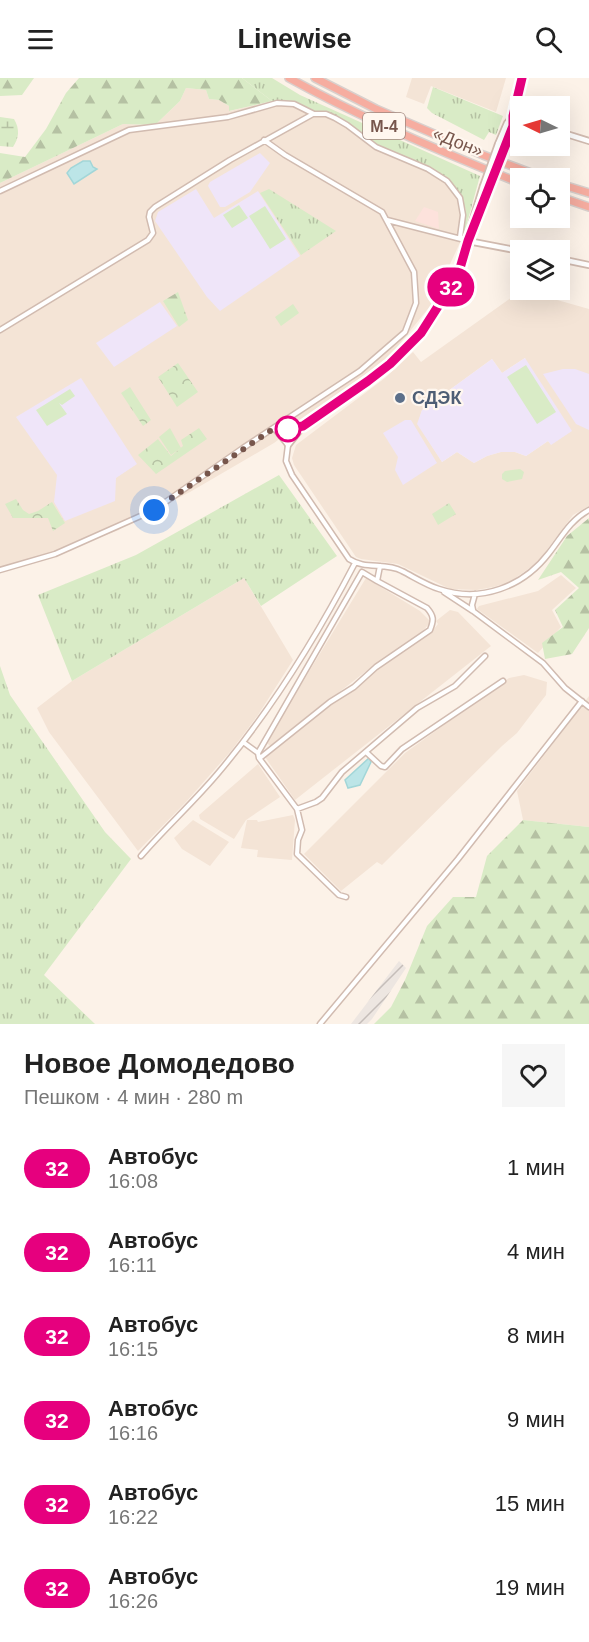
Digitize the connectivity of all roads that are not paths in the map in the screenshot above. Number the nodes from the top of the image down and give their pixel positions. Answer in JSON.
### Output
{"nodes":[{"id":1,"x":289,"y":78,"type":"edge"},
{"id":2,"x":315,"y":78,"type":"edge"},
{"id":3,"x":522,"y":78,"type":"edge"},
{"id":4,"x":518,"y":96,"type":"edge"},
{"id":5,"x":314,"y":114,"type":"junction"},
{"id":6,"x":510,"y":120,"type":"edge"},
{"id":7,"x":510,"y":134,"type":"edge"},
{"id":8,"x":570,"y":135,"type":"edge"},
{"id":9,"x":264,"y":140,"type":"junction"},
{"id":10,"x":589,"y":141,"type":"edge"},
{"id":11,"x":517,"y":168,"type":"edge"},
{"id":12,"x":510,"y":179,"type":"edge"},
{"id":13,"x":570,"y":187,"type":"edge"},
{"id":14,"x":0,"y":191,"type":"edge"},
{"id":15,"x":589,"y":193,"type":"edge"},
{"id":16,"x":570,"y":200,"type":"edge"},
{"id":17,"x":589,"y":207,"type":"edge"},
{"id":18,"x":387,"y":219,"type":"junction"},
{"id":19,"x":465,"y":240,"type":"junction"},
{"id":20,"x":510,"y":249,"type":"edge"},
{"id":21,"x":570,"y":261,"type":"edge"},
{"id":22,"x":589,"y":265,"type":"edge"},
{"id":23,"x":0,"y":330,"type":"edge"},
{"id":24,"x":274,"y":428,"type":"junction"},
{"id":25,"x":288,"y":445,"type":"junction"},
{"id":26,"x":589,"y":510,"type":"edge"},
{"id":27,"x":355,"y":563,"type":"junction"},
{"id":28,"x":380,"y":566,"type":"junction"},
{"id":29,"x":0,"y":570,"type":"edge"},
{"id":30,"x":377,"y":581,"type":"junction"},
{"id":31,"x":439,"y":590,"type":"junction"},
{"id":32,"x":475,"y":594,"type":"junction"},
{"id":33,"x":473,"y":611,"type":"junction"},
{"id":34,"x":485,"y":656,"type":"dead end"},
{"id":35,"x":503,"y":681,"type":"dead end"},
{"id":36,"x":582,"y":701,"type":"junction"},
{"id":37,"x":589,"y":707,"type":"edge"},
{"id":38,"x":243,"y":742,"type":"junction"},
{"id":39,"x":366,"y":752,"type":"junction"},
{"id":40,"x":259,"y":756,"type":"junction"},
{"id":41,"x":297,"y":809,"type":"junction"},
{"id":42,"x":141,"y":856,"type":"dead end"},
{"id":43,"x":346,"y":897,"type":"dead end"},
{"id":44,"x":320,"y":1024,"type":"edge"}],
"edges":[{"from":1,"to":12,"type":"highway","name":"«Дон»","number":"М-4"},
{"from":2,"to":11,"type":"highway","name":"«Дон»","number":"М-4"},
{"from":3,"to":4,"type":"street"},
{"from":5,"to":9,"type":"street"},
{"from":5,"to":14,"type":"street"},
{"from":5,"to":19,"type":"street"},
{"from":6,"to":19,"type":"street","bridge":true},
{"from":7,"to":19,"type":"street","bridge":true},
{"from":8,"to":10,"type":"street"},
{"from":9,"to":18,"type":"street"},
{"from":9,"to":23,"type":"street"},
{"from":13,"to":15,"type":"highway"},
{"from":16,"to":17,"type":"highway"},
{"from":18,"to":19,"type":"street"},
{"from":18,"to":24,"type":"street"},
{"from":19,"to":20,"type":"street"},
{"from":19,"to":25,"type":"street"},
{"from":21,"to":22,"type":"street"},
{"from":24,"to":25,"type":"street"},
{"from":24,"to":29,"type":"street"},
{"from":25,"to":27,"type":"street"},
{"from":26,"to":32,"type":"street"},
{"from":27,"to":28,"type":"street"},
{"from":27,"to":38,"type":"street"},
{"from":28,"to":30,"type":"street"},
{"from":28,"to":31,"type":"street"},
{"from":30,"to":40,"type":"street"},
{"from":30,"to":40,"type":"street"},
{"from":31,"to":32,"type":"street"},
{"from":31,"to":33,"type":"street"},
{"from":32,"to":33,"type":"street"},
{"from":33,"to":36,"type":"street"},
{"from":34,"to":39,"type":"street"},
{"from":35,"to":39,"type":"street"},
{"from":36,"to":37,"type":"street"},
{"from":36,"to":44,"type":"street"},
{"from":38,"to":40,"type":"street"},
{"from":38,"to":42,"type":"street"},
{"from":39,"to":41,"type":"street"},
{"from":40,"to":41,"type":"street"},
{"from":41,"to":43,"type":"street"}]}
